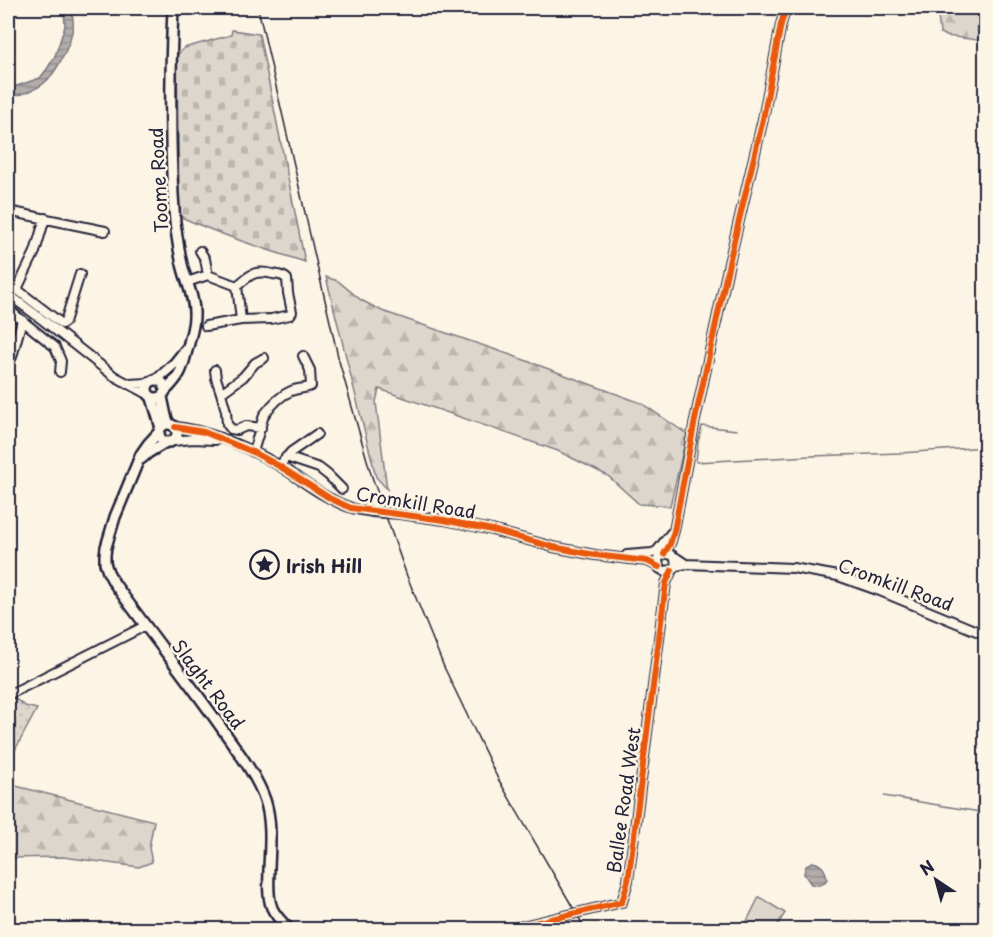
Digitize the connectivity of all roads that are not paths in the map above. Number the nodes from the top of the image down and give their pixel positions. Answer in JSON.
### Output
{"nodes":[{"id":1,"x":173,"y":8,"type":"edge"},
{"id":2,"x":786,"y":9,"type":"edge"},
{"id":3,"x":8,"y":211,"type":"edge"},
{"id":4,"x":45,"y":218,"type":"junction"},
{"id":5,"x":105,"y":231,"type":"dead end"},
{"id":6,"x":200,"y":251,"type":"dead end"},
{"id":7,"x":80,"y":272,"type":"dead end"},
{"id":8,"x":207,"y":275,"type":"junction"},
{"id":9,"x":187,"y":282,"type":"junction"},
{"id":10,"x":237,"y":286,"type":"junction"},
{"id":11,"x":8,"y":294,"type":"edge"},
{"id":12,"x":8,"y":311,"type":"edge"},
{"id":13,"x":22,"y":320,"type":"junction"},
{"id":14,"x":241,"y":321,"type":"junction"},
{"id":15,"x":206,"y":326,"type":"dead end"},
{"id":16,"x":188,"y":348,"type":"junction"},
{"id":17,"x":303,"y":356,"type":"dead end"},
{"id":18,"x":264,"y":358,"type":"dead end"},
{"id":19,"x":8,"y":362,"type":"edge"},
{"id":20,"x":215,"y":370,"type":"dead end"},
{"id":21,"x":60,"y":372,"type":"dead end"},
{"id":22,"x":152,"y":381,"type":"junction"},
{"id":23,"x":128,"y":384,"type":"junction"},
{"id":24,"x":221,"y":393,"type":"junction"},
{"id":25,"x":157,"y":395,"type":"junction"},
{"id":26,"x":166,"y":428,"type":"junction"},
{"id":27,"x":261,"y":428,"type":"junction"},
{"id":28,"x":317,"y":434,"type":"dead end"},
{"id":29,"x":170,"y":441,"type":"junction"},
{"id":30,"x":229,"y":442,"type":"junction"},
{"id":31,"x":253,"y":452,"type":"junction"},
{"id":32,"x":286,"y":457,"type":"junction"},
{"id":33,"x":136,"y":465,"type":"junction"},
{"id":34,"x":279,"y":466,"type":"junction"},
{"id":35,"x":342,"y":489,"type":"dead end"},
{"id":36,"x":674,"y":531,"type":"junction"},
{"id":37,"x":670,"y":544,"type":"junction"},
{"id":38,"x":662,"y":555,"type":"junction"},
{"id":39,"x":602,"y":556,"type":"junction"},
{"id":40,"x":647,"y":561,"type":"junction"},
{"id":41,"x":674,"y":563,"type":"junction"},
{"id":42,"x":661,"y":569,"type":"junction"},
{"id":43,"x":666,"y":583,"type":"junction"},
{"id":44,"x":145,"y":626,"type":"junction"},
{"id":45,"x":986,"y":635,"type":"edge"},
{"id":46,"x":8,"y":695,"type":"edge"},
{"id":47,"x":290,"y":930,"type":"edge"},
{"id":48,"x":506,"y":930,"type":"edge"}],
"edges":[{"from":1,"to":9,"type":"main road","name":"Toome Road"},
{"from":2,"to":36,"type":"street"},
{"from":3,"to":4,"type":"street"},
{"from":4,"to":5,"type":"street"},
{"from":4,"to":7,"type":"street"},
{"from":6,"to":8,"type":"street"},
{"from":8,"to":9,"type":"street"},
{"from":8,"to":10,"type":"street"},
{"from":9,"to":16,"type":"main road","name":"Toome Road"},
{"from":10,"to":14,"type":"street"},
{"from":10,"to":14,"type":"street"},
{"from":11,"to":23,"type":"street"},
{"from":12,"to":13,"type":"street"},
{"from":13,"to":19,"type":"street"},
{"from":13,"to":21,"type":"street"},
{"from":14,"to":15,"type":"street"},
{"from":16,"to":22,"type":"main road"},
{"from":16,"to":25,"type":"main road","name":"Toome Road"},
{"from":17,"to":27,"type":"street"},
{"from":18,"to":24,"type":"street"},
{"from":20,"to":24,"type":"street"},
{"from":22,"to":23,"type":"street"},
{"from":22,"to":25,"type":"main road"},
{"from":22,"to":25,"type":"main road"},
{"from":23,"to":25,"type":"street"},
{"from":24,"to":27,"type":"street"},
{"from":25,"to":26,"type":"main road"},
{"from":26,"to":29,"type":"main road"},
{"from":26,"to":29,"type":"main road"},
{"from":26,"to":30,"type":"street","name":"Cromkill Road"},
{"from":26,"to":33,"type":"main road","name":"Slaght Road"},
{"from":27,"to":31,"type":"street"},
{"from":28,"to":32,"type":"street"},
{"from":29,"to":30,"type":"street","name":"Cromkill Road"},
{"from":29,"to":33,"type":"main road","name":"Slaght Road"},
{"from":30,"to":31,"type":"street","name":"Cromkill Road"},
{"from":31,"to":34,"type":"street","name":"Cromkill Road"},
{"from":32,"to":34,"type":"street"},
{"from":32,"to":35,"type":"street"},
{"from":33,"to":44,"type":"main road","name":"Slaght Road"},
{"from":34,"to":39,"type":"street","name":"Cromkill Road","bridge":true},
{"from":36,"to":37,"type":"street"},
{"from":36,"to":39,"type":"street"},
{"from":37,"to":38,"type":"street"},
{"from":37,"to":41,"type":"street"},
{"from":38,"to":40,"type":"street","name":"Cromkill Road"},
{"from":38,"to":41,"type":"street"},
{"from":38,"to":42,"type":"street"},
{"from":39,"to":40,"type":"street","name":"Cromkill Road"},
{"from":40,"to":42,"type":"street","name":"Cromkill Road"},
{"from":41,"to":42,"type":"street"},
{"from":41,"to":43,"type":"street","name":"Ballee Road West"},
{"from":41,"to":45,"type":"street","name":"Cromkill Road"},
{"from":42,"to":43,"type":"street","name":"Ballee Road West"},
{"from":43,"to":48,"type":"street","name":"Ballee Road West"},
{"from":44,"to":46,"type":"street"},
{"from":44,"to":47,"type":"main road","name":"Slaght Road"}]}
